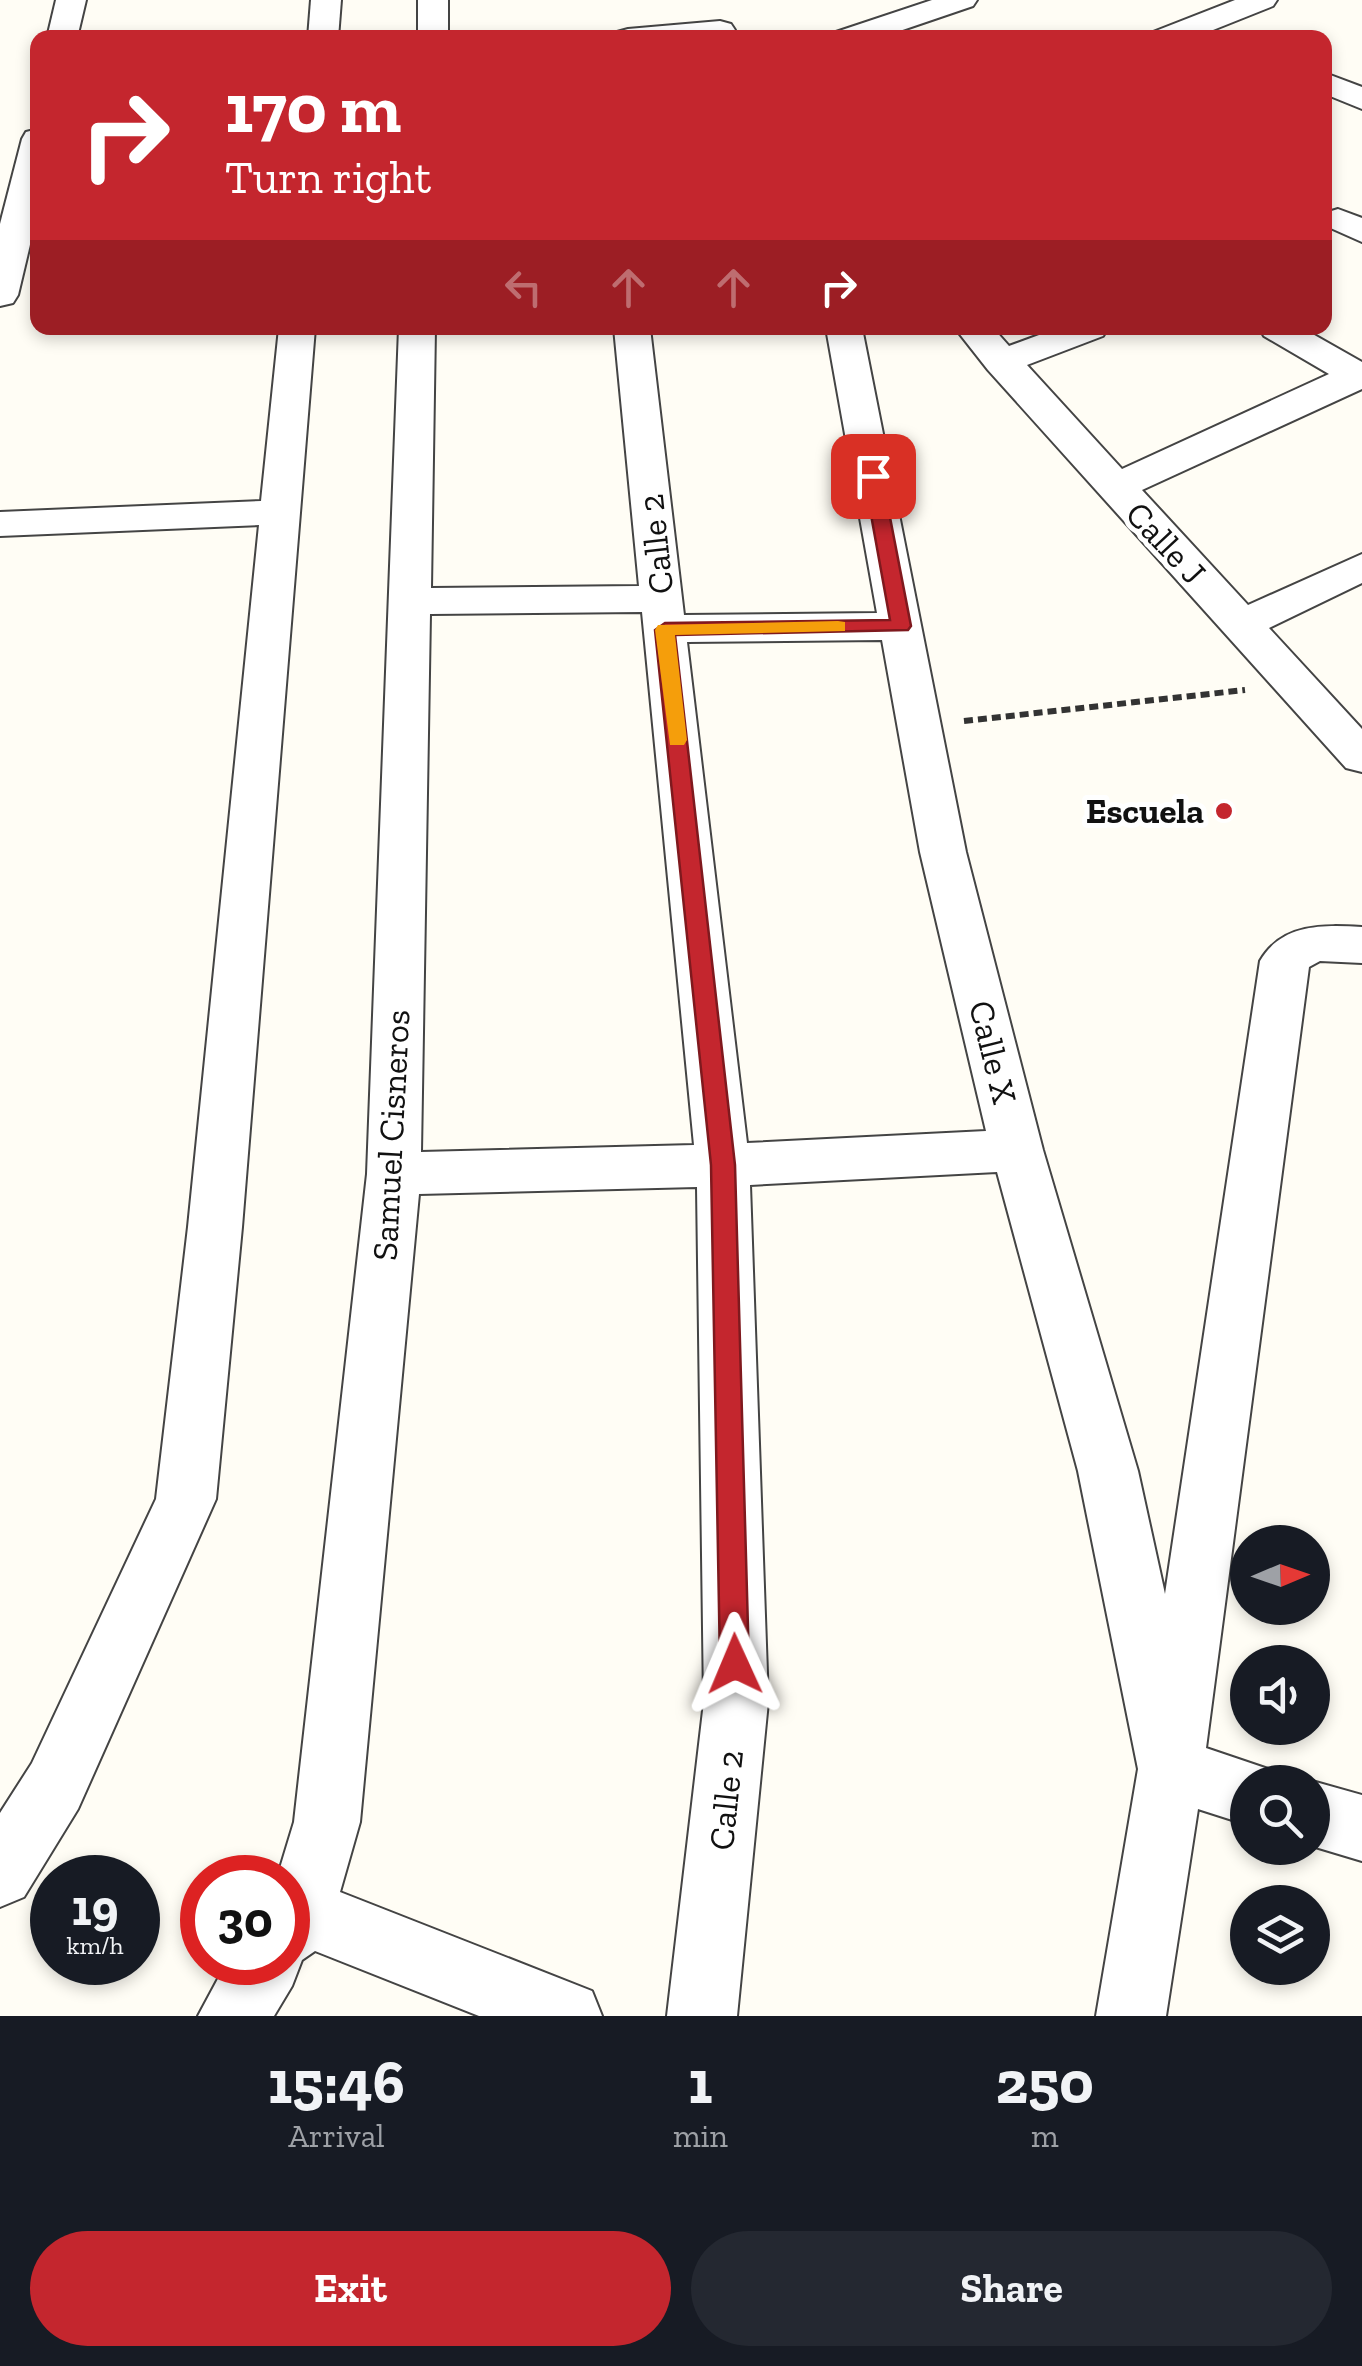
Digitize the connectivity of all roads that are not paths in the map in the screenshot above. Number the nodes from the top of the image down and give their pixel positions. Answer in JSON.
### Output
{"nodes":[{"id":1,"x":71,"y":0,"type":"edge"},
{"id":2,"x":326,"y":0,"type":"edge"},
{"id":3,"x":434,"y":0,"type":"edge"},
{"id":4,"x":693,"y":0,"type":"edge"},
{"id":5,"x":962,"y":0,"type":"edge"},
{"id":6,"x":1262,"y":0,"type":"edge"},
{"id":7,"x":1168,"y":23,"type":"edge"},
{"id":8,"x":1204,"y":24,"type":"junction"},
{"id":9,"x":64,"y":30,"type":"edge"},
{"id":10,"x":324,"y":30,"type":"edge"},
{"id":11,"x":433,"y":30,"type":"edge"},
{"id":12,"x":720,"y":30,"type":"edge"},
{"id":13,"x":871,"y":30,"type":"edge"},
{"id":14,"x":1216,"y":30,"type":"edge"},
{"id":15,"x":30,"y":172,"type":"edge"},
{"id":16,"x":0,"y":295,"type":"edge"},
{"id":17,"x":296,"y":335,"type":"edge"},
{"id":18,"x":417,"y":335,"type":"edge"},
{"id":19,"x":633,"y":335,"type":"edge"},
{"id":20,"x":845,"y":335,"type":"edge"},
{"id":21,"x":979,"y":335,"type":"edge"},
{"id":22,"x":1072,"y":335,"type":"edge"},
{"id":23,"x":1289,"y":335,"type":"edge"},
{"id":24,"x":1001,"y":362,"type":"junction"},
{"id":25,"x":1359,"y":376,"type":"edge"},
{"id":26,"x":1115,"y":487,"type":"junction"},
{"id":27,"x":280,"y":512,"type":"junction"},
{"id":28,"x":0,"y":524,"type":"edge"},
{"id":29,"x":1362,"y":566,"type":"edge"},
{"id":30,"x":409,"y":602,"type":"junction"},
{"id":31,"x":663,"y":614,"type":"junction"},
{"id":32,"x":1242,"y":625,"type":"junction"},
{"id":33,"x":901,"y":626,"type":"junction"},
{"id":34,"x":1362,"y":757,"type":"edge"},
{"id":35,"x":1362,"y":945,"type":"edge"},
{"id":36,"x":1017,"y":1150,"type":"junction"},
{"id":37,"x":723,"y":1165,"type":"junction"},
{"id":38,"x":394,"y":1174,"type":"junction"},
{"id":39,"x":1171,"y":1770,"type":"junction"},
{"id":40,"x":1230,"y":1788,"type":"edge"},
{"id":41,"x":1330,"y":1818,"type":"edge"},
{"id":42,"x":1362,"y":1828,"type":"edge"},
{"id":43,"x":310,"y":1868,"type":"edge"},
{"id":44,"x":0,"y":1872,"type":"edge"},
{"id":45,"x":310,"y":1942,"type":"edge"},
{"id":46,"x":253,"y":1985,"type":"edge"},
{"id":47,"x":714,"y":2014,"type":"edge"},
{"id":48,"x":233,"y":2016,"type":"edge"},
{"id":49,"x":567,"y":2016,"type":"edge"},
{"id":50,"x":1130,"y":2016,"type":"edge"}],
"edges":[{"from":1,"to":9,"type":"street"},
{"from":2,"to":10,"type":"street"},
{"from":3,"to":11,"type":"street"},
{"from":4,"to":12,"type":"street"},
{"from":5,"to":13,"type":"street"},
{"from":6,"to":8,"type":"street"},
{"from":7,"to":8,"type":"street"},
{"from":8,"to":14,"type":"street"},
{"from":15,"to":16,"type":"street"},
{"from":17,"to":27,"type":"street"},
{"from":18,"to":30,"type":"street","name":"Samuel Cisneros"},
{"from":19,"to":31,"type":"street","name":"Calle 2"},
{"from":20,"to":33,"type":"street","name":"Calle X"},
{"from":21,"to":24,"type":"street","name":"Calle J"},
{"from":22,"to":24,"type":"street"},
{"from":23,"to":25,"type":"street"},
{"from":24,"to":26,"type":"street","name":"Calle J"},
{"from":25,"to":26,"type":"street"},
{"from":26,"to":32,"type":"street","name":"Calle J"},
{"from":27,"to":28,"type":"street"},
{"from":27,"to":44,"type":"street"},
{"from":29,"to":32,"type":"street"},
{"from":30,"to":31,"type":"street"},
{"from":30,"to":38,"type":"street","name":"Samuel Cisneros"},
{"from":31,"to":33,"type":"street"},
{"from":31,"to":37,"type":"street","name":"Calle 2"},
{"from":32,"to":34,"type":"street","name":"Calle J"},
{"from":33,"to":36,"type":"street","name":"Calle X"},
{"from":35,"to":39,"type":"street"},
{"from":36,"to":37,"type":"street"},
{"from":36,"to":39,"type":"street","name":"Calle X"},
{"from":37,"to":38,"type":"street"},
{"from":37,"to":47,"type":"street","name":"Calle 2"},
{"from":38,"to":43,"type":"street","name":"Samuel Cisneros"},
{"from":39,"to":40,"type":"street"},
{"from":39,"to":50,"type":"street"},
{"from":41,"to":42,"type":"street"},
{"from":45,"to":49,"type":"street"},
{"from":46,"to":48,"type":"street","name":"Samuel Cisneros"}]}
